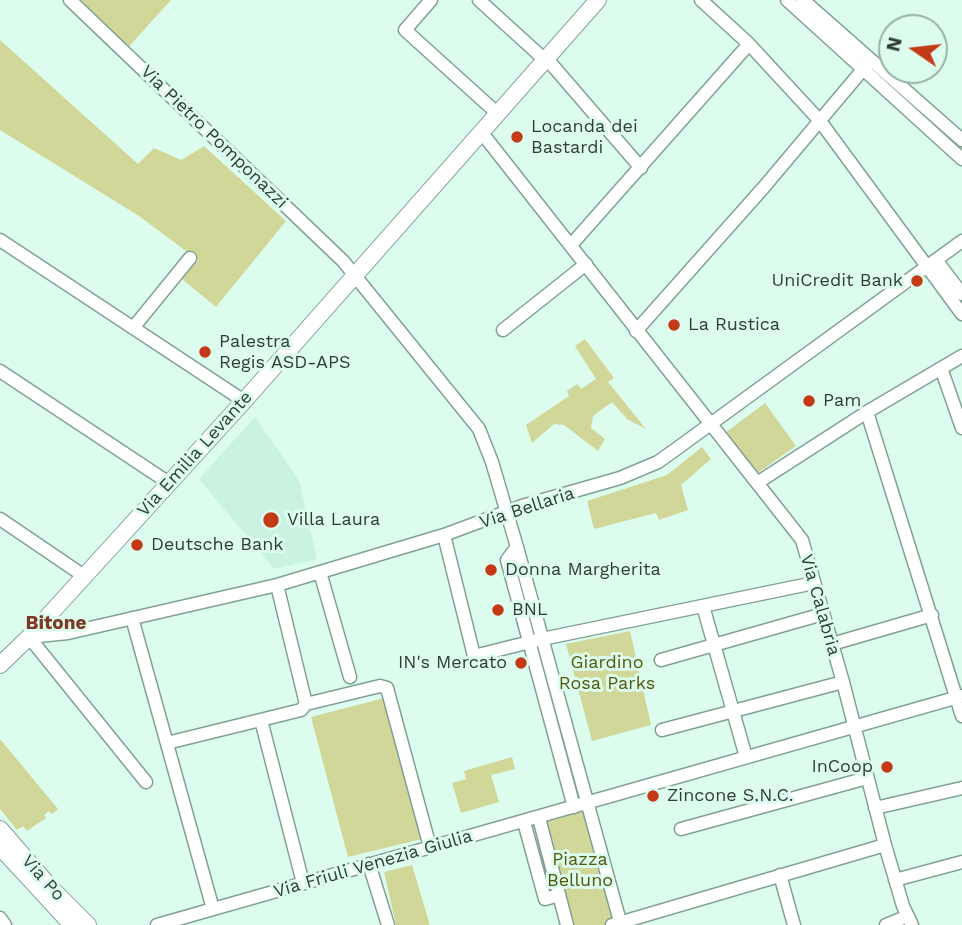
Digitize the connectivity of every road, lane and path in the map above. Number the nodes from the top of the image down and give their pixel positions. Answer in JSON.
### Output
{"nodes":[{"id":1,"x":70,"y":0,"type":"edge"},
{"id":2,"x":431,"y":0,"type":"edge"},
{"id":3,"x":479,"y":0,"type":"edge"},
{"id":4,"x":598,"y":0,"type":"edge"},
{"id":5,"x":701,"y":0,"type":"edge"},
{"id":6,"x":787,"y":0,"type":"edge"},
{"id":7,"x":803,"y":0,"type":"edge"},
{"id":8,"x":749,"y":44,"type":"junction"},
{"id":9,"x":546,"y":60,"type":"junction"},
{"id":10,"x":866,"y":65,"type":"junction"},
{"id":11,"x":498,"y":114,"type":"junction"},
{"id":12,"x":820,"y":121,"type":"junction"},
{"id":13,"x":482,"y":133,"type":"junction"},
{"id":14,"x":959,"y":133,"type":"edge"},
{"id":15,"x":962,"y":159,"type":"edge"},
{"id":16,"x":640,"y":168,"type":"junction"},
{"id":17,"x":0,"y":240,"type":"edge"},
{"id":18,"x":962,"y":241,"type":"edge"},
{"id":19,"x":571,"y":245,"type":"junction"},
{"id":20,"x":190,"y":258,"type":"dead end"},
{"id":21,"x":586,"y":264,"type":"junction"},
{"id":22,"x":931,"y":264,"type":"junction"},
{"id":23,"x":355,"y":276,"type":"junction"},
{"id":24,"x":962,"y":294,"type":"edge"},
{"id":25,"x":962,"y":314,"type":"edge"},
{"id":26,"x":133,"y":328,"type":"junction"},
{"id":27,"x":503,"y":330,"type":"dead end"},
{"id":28,"x":636,"y":331,"type":"junction"},
{"id":29,"x":962,"y":356,"type":"edge"},
{"id":30,"x":941,"y":368,"type":"junction"},
{"id":31,"x":0,"y":371,"type":"edge"},
{"id":32,"x":244,"y":401,"type":"junction"},
{"id":33,"x":867,"y":412,"type":"junction"},
{"id":34,"x":711,"y":424,"type":"junction"},
{"id":35,"x":962,"y":428,"type":"edge"},
{"id":36,"x":169,"y":483,"type":"junction"},
{"id":37,"x":757,"y":483,"type":"junction"},
{"id":38,"x":506,"y":512,"type":"junction"},
{"id":39,"x":0,"y":519,"type":"edge"},
{"id":40,"x":444,"y":535,"type":"junction"},
{"id":41,"x":320,"y":572,"type":"junction"},
{"id":42,"x":84,"y":576,"type":"junction"},
{"id":43,"x":814,"y":583,"type":"junction"},
{"id":44,"x":277,"y":585,"type":"junction"},
{"id":45,"x":704,"y":606,"type":"junction"},
{"id":46,"x":823,"y":614,"type":"junction"},
{"id":47,"x":932,"y":615,"type":"junction"},
{"id":48,"x":132,"y":618,"type":"junction"},
{"id":49,"x":29,"y":637,"type":"junction"},
{"id":50,"x":536,"y":640,"type":"junction"},
{"id":51,"x":714,"y":644,"type":"junction"},
{"id":52,"x":832,"y":644,"type":"junction"},
{"id":53,"x":661,"y":660,"type":"dead end"},
{"id":54,"x":0,"y":665,"type":"edge"},
{"id":55,"x":350,"y":677,"type":"dead end"},
{"id":56,"x":843,"y":682,"type":"junction"},
{"id":57,"x":960,"y":697,"type":"edge"},
{"id":58,"x":306,"y":704,"type":"junction"},
{"id":59,"x":733,"y":711,"type":"junction"},
{"id":60,"x":962,"y":716,"type":"edge"},
{"id":61,"x":261,"y":720,"type":"junction"},
{"id":62,"x":855,"y":728,"type":"junction"},
{"id":63,"x":662,"y":730,"type":"dead end"},
{"id":64,"x":167,"y":743,"type":"junction"},
{"id":65,"x":746,"y":757,"type":"junction"},
{"id":66,"x":867,"y":778,"type":"junction"},
{"id":67,"x":146,"y":782,"type":"dead end"},
{"id":68,"x":962,"y":788,"type":"edge"},
{"id":69,"x":588,"y":803,"type":"junction"},
{"id":70,"x":574,"y":807,"type":"junction"},
{"id":71,"x":876,"y":808,"type":"junction"},
{"id":72,"x":539,"y":818,"type":"junction"},
{"id":73,"x":524,"y":822,"type":"junction"},
{"id":74,"x":0,"y":829,"type":"edge"},
{"id":75,"x":681,"y":829,"type":"dead end"},
{"id":76,"x":884,"y":845,"type":"junction"},
{"id":77,"x":0,"y":847,"type":"edge"},
{"id":78,"x":430,"y":847,"type":"junction"},
{"id":79,"x":962,"y":862,"type":"edge"},
{"id":80,"x":369,"y":864,"type":"junction"},
{"id":81,"x":780,"y":876,"type":"junction"},
{"id":82,"x":895,"y":880,"type":"junction"},
{"id":83,"x":303,"y":883,"type":"junction"},
{"id":84,"x":559,"y":895,"type":"junction"},
{"id":85,"x":213,"y":909,"type":"junction"},
{"id":86,"x":0,"y":918,"type":"edge"},
{"id":87,"x":910,"y":920,"type":"edge"},
{"id":88,"x":618,"y":924,"type":"edge"},
{"id":89,"x":5,"y":925,"type":"edge"},
{"id":90,"x":72,"y":925,"type":"edge"},
{"id":91,"x":88,"y":925,"type":"edge"},
{"id":92,"x":157,"y":925,"type":"edge"},
{"id":93,"x":388,"y":925,"type":"edge"},
{"id":94,"x":568,"y":925,"type":"edge"},
{"id":95,"x":794,"y":925,"type":"edge"},
{"id":96,"x":886,"y":925,"type":"edge"}],
"edges":[{"from":1,"to":23,"type":"street","name":"Via Pietro Pomponazzi"},
{"from":2,"to":11,"type":"street"},
{"from":3,"to":9,"type":"street"},
{"from":4,"to":9,"type":"main road","name":"Via Emilia Levante"},
{"from":5,"to":8,"type":"street"},
{"from":6,"to":10,"type":"street"},
{"from":7,"to":10,"type":"street"},
{"from":8,"to":12,"type":"street"},
{"from":8,"to":16,"type":"street"},
{"from":9,"to":11,"type":"main road","name":"Via Emilia Levante"},
{"from":9,"to":16,"type":"street"},
{"from":10,"to":12,"type":"street"},
{"from":10,"to":14,"type":"street"},
{"from":10,"to":15,"type":"street"},
{"from":11,"to":13,"type":"main road","name":"Via Emilia Levante"},
{"from":12,"to":22,"type":"street"},
{"from":12,"to":28,"type":"street"},
{"from":13,"to":19,"type":"street","name":"Via Calabria"},
{"from":13,"to":23,"type":"main road","name":"Via Emilia Levante"},
{"from":16,"to":19,"type":"street"},
{"from":17,"to":26,"type":"street"},
{"from":18,"to":22,"type":"street","name":"Via Bellaria"},
{"from":19,"to":21,"type":"street","name":"Via Calabria"},
{"from":20,"to":26,"type":"street"},
{"from":21,"to":27,"type":"street"},
{"from":21,"to":28,"type":"street","name":"Via Calabria"},
{"from":22,"to":24,"type":"street"},
{"from":22,"to":25,"type":"street"},
{"from":22,"to":34,"type":"street","name":"Via Bellaria"},
{"from":23,"to":32,"type":"main road","name":"Via Emilia Levante"},
{"from":23,"to":38,"type":"street","name":"Via Pietro Pomponazzi"},
{"from":26,"to":32,"type":"street"},
{"from":28,"to":34,"type":"street","name":"Via Calabria"},
{"from":29,"to":30,"type":"street"},
{"from":30,"to":33,"type":"street"},
{"from":30,"to":35,"type":"street"},
{"from":31,"to":36,"type":"street"},
{"from":32,"to":36,"type":"main road","name":"Via Emilia Levante"},
{"from":33,"to":37,"type":"street"},
{"from":33,"to":47,"type":"street"},
{"from":34,"to":37,"type":"street","name":"Via Calabria"},
{"from":34,"to":38,"type":"street","name":"Via Bellaria"},
{"from":36,"to":42,"type":"main road","name":"Via Emilia Levante"},
{"from":37,"to":43,"type":"street","name":"Via Calabria"},
{"from":38,"to":40,"type":"street","name":"Via Bellaria"},
{"from":38,"to":50,"type":"street","name":"Via Pietro Pomponazzi"},
{"from":39,"to":42,"type":"street"},
{"from":40,"to":41,"type":"street","name":"Via Bellaria"},
{"from":40,"to":50,"type":"street"},
{"from":41,"to":44,"type":"street","name":"Via Bellaria"},
{"from":41,"to":55,"type":"street"},
{"from":42,"to":49,"type":"main road","name":"Via Emilia Levante"},
{"from":43,"to":45,"type":"street"},
{"from":43,"to":46,"type":"street","name":"Via Calabria"},
{"from":44,"to":48,"type":"street","name":"Via Bellaria"},
{"from":44,"to":58,"type":"street"},
{"from":45,"to":50,"type":"street"},
{"from":45,"to":51,"type":"street"},
{"from":46,"to":51,"type":"street"},
{"from":46,"to":52,"type":"street","name":"Via Calabria"},
{"from":47,"to":52,"type":"street"},
{"from":47,"to":57,"type":"street"},
{"from":48,"to":49,"type":"street","name":"Via Bellaria"},
{"from":48,"to":64,"type":"street"},
{"from":49,"to":54,"type":"main road","name":"Via Emilia Levante"},
{"from":49,"to":67,"type":"street"},
{"from":50,"to":69,"type":"street"},
{"from":50,"to":70,"type":"street"},
{"from":51,"to":53,"type":"street"},
{"from":51,"to":59,"type":"street"},
{"from":52,"to":56,"type":"street","name":"Via Calabria"},
{"from":56,"to":59,"type":"street"},
{"from":56,"to":62,"type":"street","name":"Via Calabria"},
{"from":57,"to":60,"type":"street"},
{"from":57,"to":62,"type":"street","name":"Via Friuli Venezia Giulia"},
{"from":58,"to":61,"type":"street"},
{"from":58,"to":78,"type":"street"},
{"from":59,"to":63,"type":"street"},
{"from":59,"to":65,"type":"street"},
{"from":61,"to":64,"type":"street"},
{"from":61,"to":83,"type":"street"},
{"from":62,"to":65,"type":"street","name":"Via Friuli Venezia Giulia"},
{"from":62,"to":66,"type":"street","name":"Via Calabria"},
{"from":64,"to":85,"type":"street"},
{"from":65,"to":69,"type":"street","name":"Via Friuli Venezia Giulia"},
{"from":66,"to":71,"type":"street","name":"Via Calabria"},
{"from":66,"to":75,"type":"street"},
{"from":68,"to":71,"type":"street"},
{"from":69,"to":70,"type":"street","name":"Via Friuli Venezia Giulia"},
{"from":69,"to":88,"type":"street"},
{"from":70,"to":72,"type":"street","name":"Via Friuli Venezia Giulia"},
{"from":71,"to":76,"type":"street","name":"Via Calabria"},
{"from":72,"to":73,"type":"street","name":"Via Friuli Venezia Giulia"},
{"from":72,"to":84,"type":"street"},
{"from":73,"to":78,"type":"street","name":"Via Friuli Venezia Giulia"},
{"from":73,"to":84,"type":"street"},
{"from":74,"to":91,"type":"main road","name":"Via Po"},
{"from":76,"to":81,"type":"street"},
{"from":76,"to":82,"type":"street","name":"Via Calabria"},
{"from":77,"to":90,"type":"main road","name":"Via Po"},
{"from":78,"to":80,"type":"street","name":"Via Friuli Venezia Giulia"},
{"from":79,"to":82,"type":"street"},
{"from":80,"to":83,"type":"street","name":"Via Friuli Venezia Giulia"},
{"from":80,"to":93,"type":"street"},
{"from":81,"to":88,"type":"street"},
{"from":81,"to":95,"type":"street"},
{"from":82,"to":87,"type":"street","name":"Via Calabria"},
{"from":83,"to":85,"type":"street","name":"Via Friuli Venezia Giulia"},
{"from":84,"to":94,"type":"street"},
{"from":85,"to":92,"type":"street","name":"Via Friuli Venezia Giulia"},
{"from":86,"to":89,"type":"street"},
{"from":87,"to":96,"type":"street"}]}
